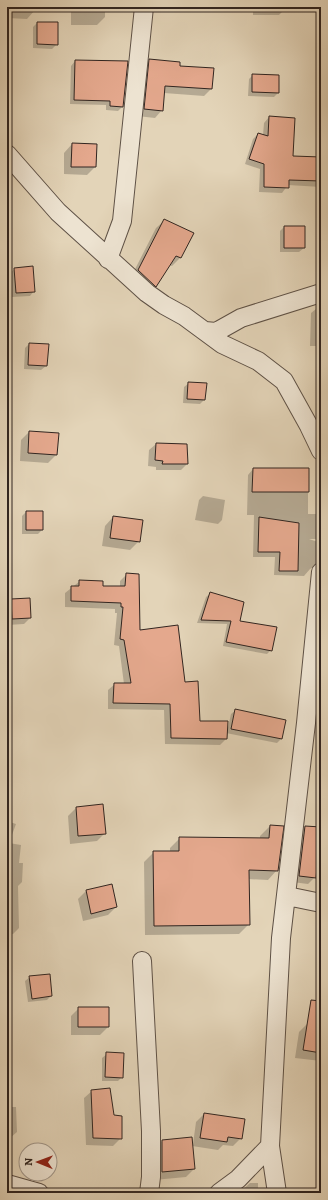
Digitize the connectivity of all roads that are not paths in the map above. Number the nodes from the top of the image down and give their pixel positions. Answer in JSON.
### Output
{"nodes":[{"id":1,"x":144,"y":7,"type":"edge"},
{"id":2,"x":7,"y":154,"type":"edge"},
{"id":3,"x":108,"y":259,"type":"junction"},
{"id":4,"x":321,"y":293,"type":"edge"},
{"id":5,"x":205,"y":331,"type":"junction"},
{"id":6,"x":321,"y":452,"type":"edge"},
{"id":7,"x":321,"y":572,"type":"edge"},
{"id":8,"x":287,"y":896,"type":"junction"},
{"id":9,"x":321,"y":903,"type":"edge"},
{"id":10,"x":142,"y":961,"type":"dead end"},
{"id":11,"x":270,"y":1146,"type":"junction"},
{"id":12,"x":7,"y":1184,"type":"edge"},
{"id":13,"x":38,"y":1193,"type":"edge"},
{"id":14,"x":149,"y":1193,"type":"edge"},
{"id":15,"x":219,"y":1193,"type":"edge"},
{"id":16,"x":277,"y":1193,"type":"edge"}],
"edges":[{"from":1,"to":3,"type":"street"},
{"from":2,"to":3,"type":"street"},
{"from":3,"to":5,"type":"street"},
{"from":4,"to":5,"type":"street"},
{"from":5,"to":6,"type":"street"},
{"from":7,"to":8,"type":"street"},
{"from":8,"to":9,"type":"street"},
{"from":8,"to":11,"type":"street"},
{"from":10,"to":14,"type":"street"},
{"from":11,"to":15,"type":"street"},
{"from":11,"to":16,"type":"street"},
{"from":12,"to":13,"type":"street"}]}
